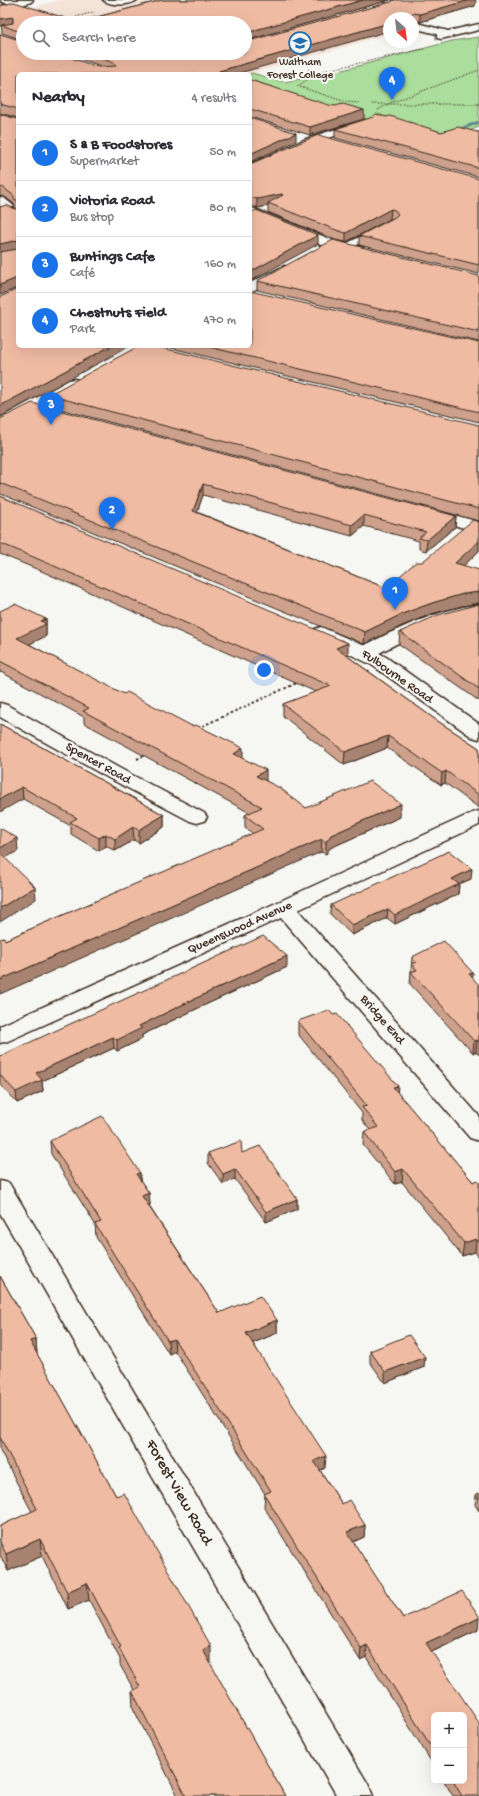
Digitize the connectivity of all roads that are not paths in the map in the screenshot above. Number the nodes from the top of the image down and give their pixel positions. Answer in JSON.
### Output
{"nodes":[{"id":1,"x":108,"y":0,"type":"edge"},
{"id":2,"x":133,"y":0,"type":"edge"},
{"id":3,"x":382,"y":0,"type":"edge"},
{"id":4,"x":402,"y":0,"type":"edge"},
{"id":5,"x":24,"y":2,"type":"edge"},
{"id":6,"x":394,"y":3,"type":"junction"},
{"id":7,"x":3,"y":6,"type":"edge"},
{"id":8,"x":379,"y":8,"type":"edge"},
{"id":9,"x":419,"y":26,"type":"edge"},
{"id":10,"x":479,"y":27,"type":"edge"},
{"id":11,"x":368,"y":122,"type":"edge"},
{"id":12,"x":295,"y":136,"type":"edge"},
{"id":13,"x":313,"y":140,"type":"junction"},
{"id":14,"x":339,"y":144,"type":"edge"},
{"id":15,"x":252,"y":167,"type":"edge"},
{"id":16,"x":2,"y":207,"type":"edge"},
{"id":17,"x":252,"y":212,"type":"edge"},
{"id":18,"x":16,"y":214,"type":"edge"},
{"id":19,"x":392,"y":223,"type":"edge"},
{"id":20,"x":331,"y":244,"type":"junction"},
{"id":21,"x":345,"y":247,"type":"junction"},
{"id":22,"x":317,"y":251,"type":"edge"},
{"id":23,"x":367,"y":253,"type":"edge"},
{"id":24,"x":297,"y":262,"type":"edge"},
{"id":25,"x":252,"y":287,"type":"edge"},
{"id":26,"x":252,"y":295,"type":"edge"},
{"id":27,"x":265,"y":298,"type":"edge"},
{"id":28,"x":84,"y":378,"type":"edge"},
{"id":29,"x":31,"y":406,"type":"junction"},
{"id":30,"x":54,"y":413,"type":"edge"},
{"id":31,"x":0,"y":424,"type":"edge"},
{"id":32,"x":408,"y":508,"type":"edge"},
{"id":33,"x":469,"y":528,"type":"edge"},
{"id":34,"x":479,"y":609,"type":"edge"},
{"id":35,"x":310,"y":628,"type":"edge"},
{"id":36,"x":365,"y":653,"type":"junction"},
{"id":37,"x":0,"y":709,"type":"edge"},
{"id":38,"x":479,"y":732,"type":"edge"},
{"id":39,"x":197,"y":817,"type":"dead end"},
{"id":40,"x":479,"y":817,"type":"edge"},
{"id":41,"x":284,"y":908,"type":"junction"},
{"id":42,"x":0,"y":1035,"type":"edge"},
{"id":43,"x":479,"y":1132,"type":"edge"},
{"id":44,"x":0,"y":1190,"type":"edge"},
{"id":45,"x":356,"y":1796,"type":"edge"}],
"edges":[{"from":1,"to":2,"type":"lane"},
{"from":3,"to":6,"type":"lane"},
{"from":4,"to":6,"type":"lane"},
{"from":5,"to":7,"type":"street"},
{"from":6,"to":8,"type":"lane"},
{"from":9,"to":10,"type":"street"},
{"from":11,"to":13,"type":"street"},
{"from":12,"to":13,"type":"street"},
{"from":13,"to":14,"type":"street"},
{"from":13,"to":15,"type":"street"},
{"from":16,"to":18,"type":"lane"},
{"from":17,"to":20,"type":"street"},
{"from":19,"to":21,"type":"lane"},
{"from":20,"to":21,"type":"street"},
{"from":20,"to":22,"type":"street"},
{"from":21,"to":23,"type":"street"},
{"from":24,"to":25,"type":"street"},
{"from":26,"to":27,"type":"street"},
{"from":28,"to":29,"type":"street"},
{"from":29,"to":30,"type":"street"},
{"from":29,"to":31,"type":"street"},
{"from":32,"to":33,"type":"street"},
{"from":34,"to":36,"type":"street"},
{"from":35,"to":36,"type":"street","name":"Fulbourne Road"},
{"from":36,"to":38,"type":"street","name":"Fulbourne Road"},
{"from":37,"to":39,"type":"street","name":"Spencer Road"},
{"from":40,"to":41,"type":"street","name":"Queenswood Avenue"},
{"from":41,"to":42,"type":"street","name":"Queenswood Avenue"},
{"from":41,"to":43,"type":"street","name":"Bridge End"},
{"from":44,"to":45,"type":"street","name":"Forest View Road"}]}
